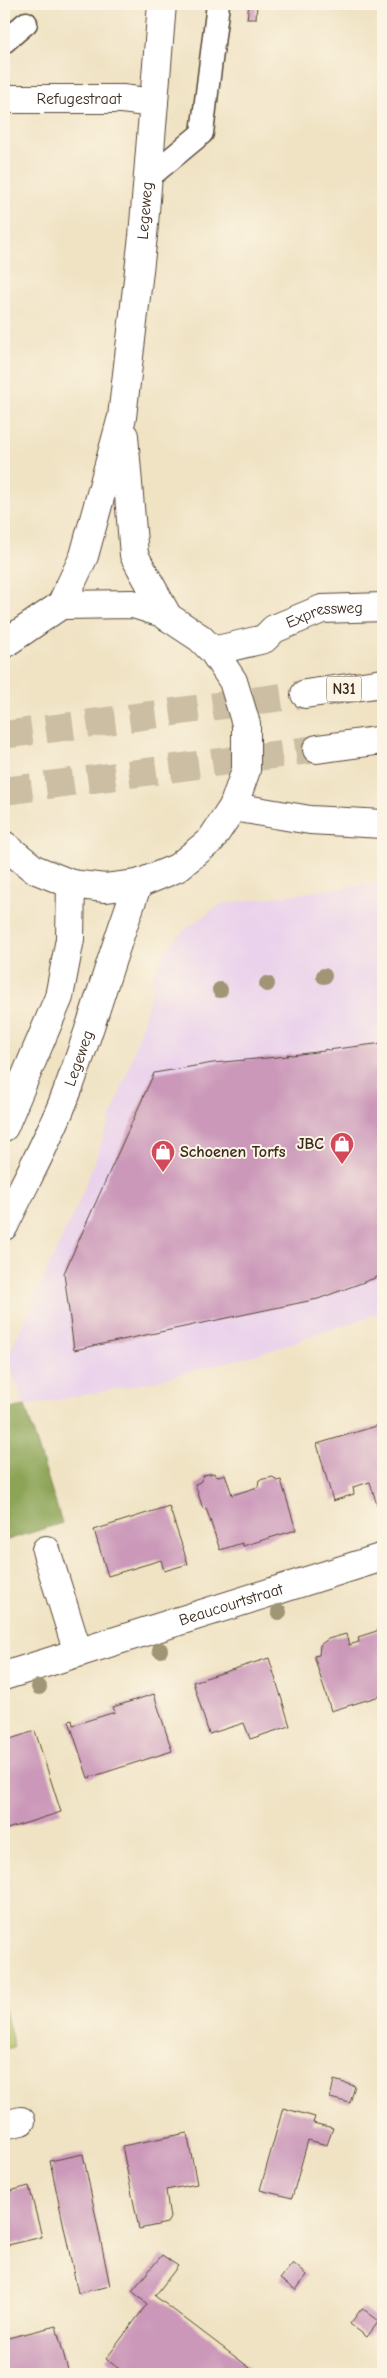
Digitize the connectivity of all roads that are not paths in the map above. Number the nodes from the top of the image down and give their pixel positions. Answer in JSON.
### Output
{"nodes":[{"id":1,"x":162,"y":4,"type":"edge"},
{"id":2,"x":218,"y":4,"type":"edge"},
{"id":3,"x":26,"y":23,"type":"dead end"},
{"id":4,"x":4,"y":42,"type":"edge"},
{"id":5,"x":4,"y":99,"type":"edge"},
{"id":6,"x":154,"y":102,"type":"junction"},
{"id":7,"x":148,"y":178,"type":"junction"},
{"id":8,"x":122,"y":417,"type":"junction"},
{"id":9,"x":61,"y":605,"type":"junction"},
{"id":10,"x":383,"y":607,"type":"edge"},
{"id":11,"x":168,"y":617,"type":"junction"},
{"id":12,"x":4,"y":644,"type":"edge"},
{"id":13,"x":213,"y":651,"type":"junction"},
{"id":14,"x":383,"y":684,"type":"edge"},
{"id":15,"x":305,"y":694,"type":"tunnel mouth"},
{"id":16,"x":383,"y":740,"type":"edge"},
{"id":17,"x":317,"y":749,"type":"tunnel mouth"},
{"id":18,"x":233,"y":807,"type":"junction"},
{"id":19,"x":383,"y":824,"type":"edge"},
{"id":20,"x":4,"y":845,"type":"edge"},
{"id":21,"x":71,"y":884,"type":"junction"},
{"id":22,"x":138,"y":884,"type":"junction"},
{"id":23,"x":4,"y":1127,"type":"edge"},
{"id":24,"x":4,"y":1226,"type":"edge"},
{"id":25,"x":46,"y":1550,"type":"dead end"},
{"id":26,"x":383,"y":1557,"type":"edge"},
{"id":27,"x":78,"y":1653,"type":"junction"},
{"id":28,"x":4,"y":1676,"type":"edge"}],
"edges":[{"from":1,"to":6,"type":"main road","name":"Legeweg"},
{"from":2,"to":7,"type":"lane"},
{"from":3,"to":4,"type":"lane"},
{"from":5,"to":6,"type":"main road","name":"Refugestraat"},
{"from":6,"to":7,"type":"main road","name":"Legeweg"},
{"from":7,"to":8,"type":"main road","name":"Legeweg"},
{"from":8,"to":9,"type":"main road","name":"Legeweg"},
{"from":8,"to":11,"type":"main road","name":"Legeweg"},
{"from":9,"to":11,"type":"main road"},
{"from":9,"to":12,"type":"main road"},
{"from":10,"to":13,"type":"main road","name":"Expressweg"},
{"from":11,"to":13,"type":"main road"},
{"from":13,"to":18,"type":"main road"},
{"from":14,"to":15,"type":"main road","number":"N31"},
{"from":16,"to":17,"type":"main road"},
{"from":18,"to":19,"type":"main road"},
{"from":18,"to":22,"type":"main road"},
{"from":20,"to":21,"type":"main road"},
{"from":21,"to":22,"type":"main road"},
{"from":21,"to":23,"type":"main road"},
{"from":22,"to":24,"type":"main road","name":"Legeweg"},
{"from":25,"to":27,"type":"main road"},
{"from":26,"to":27,"type":"main road","name":"Beaucourtstraat"},
{"from":27,"to":28,"type":"main road","name":"Beaucourtstraat"}]}
